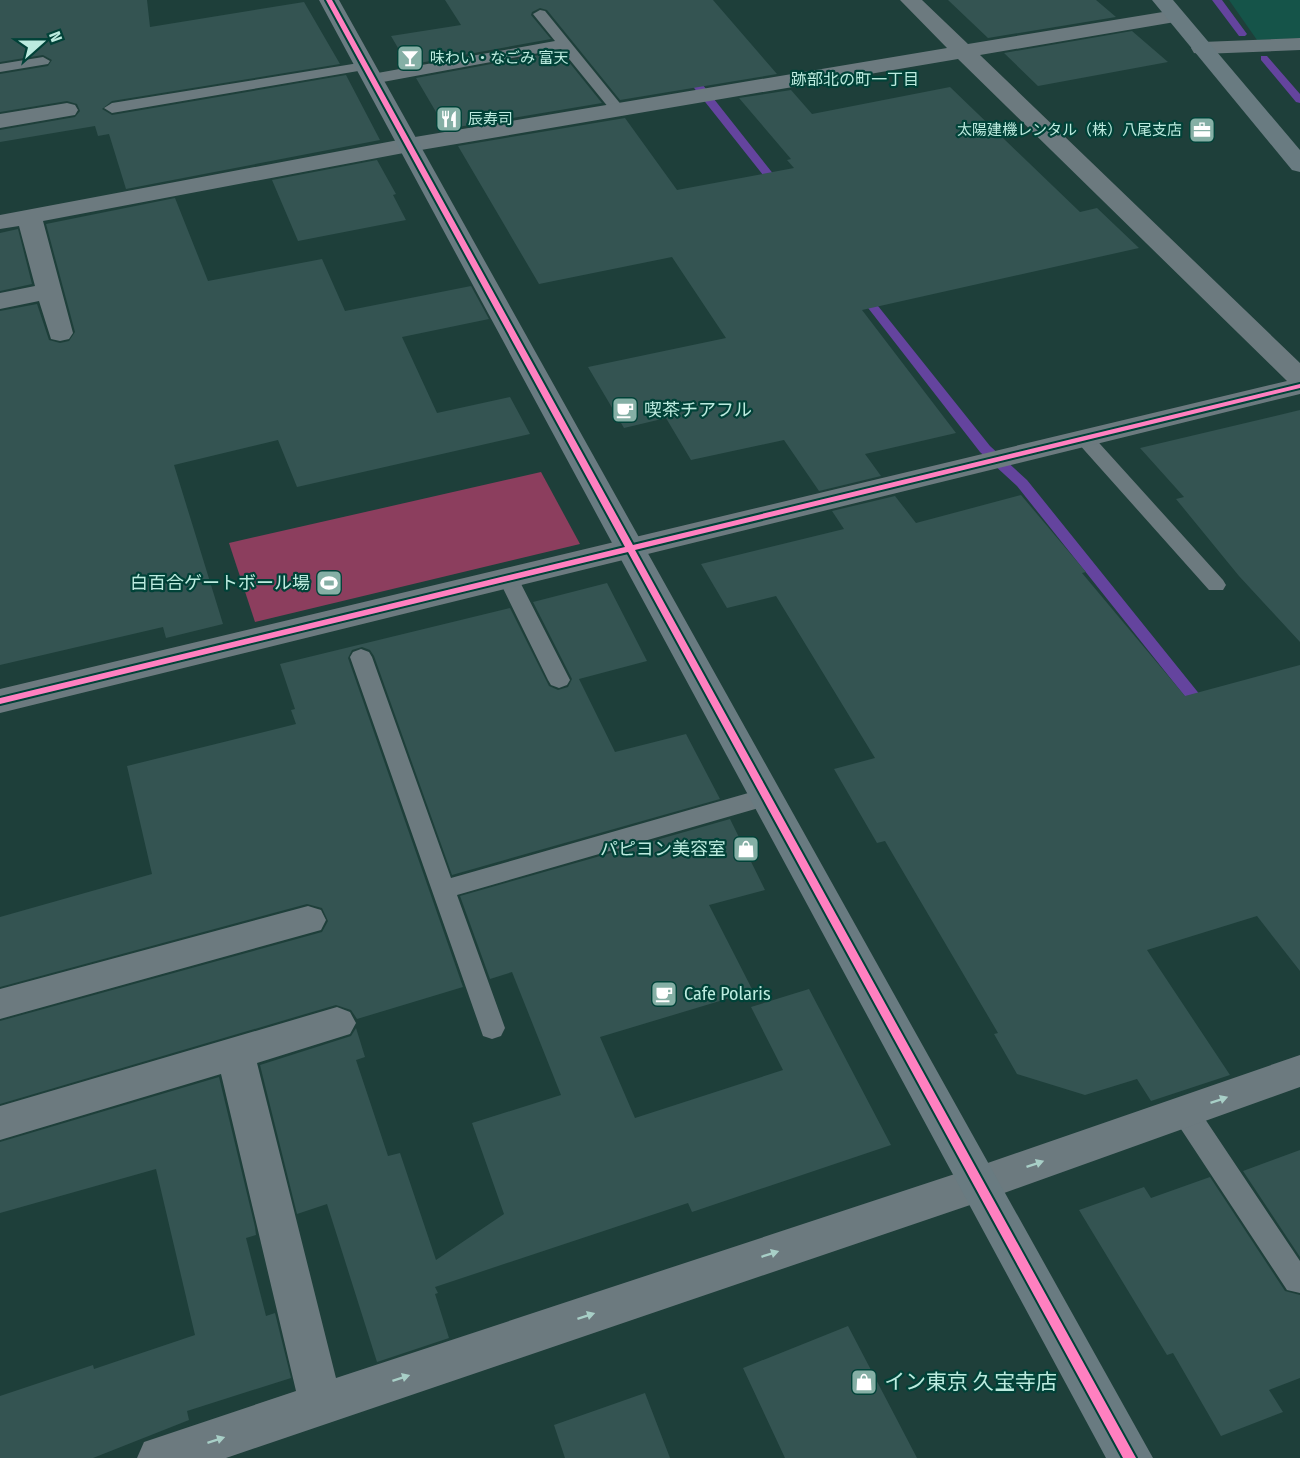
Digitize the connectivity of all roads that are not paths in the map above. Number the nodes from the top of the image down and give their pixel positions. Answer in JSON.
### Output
{"nodes":[{"id":1,"x":329,"y":0,"type":"edge"},
{"id":2,"x":910,"y":0,"type":"edge"},
{"id":3,"x":1169,"y":8,"type":"edge"},
{"id":4,"x":540,"y":14,"type":"dead end"},
{"id":5,"x":565,"y":44,"type":"junction"},
{"id":6,"x":1300,"y":44,"type":"edge"},
{"id":7,"x":1202,"y":48,"type":"junction"},
{"id":8,"x":962,"y":51,"type":"junction"},
{"id":9,"x":43,"y":61,"type":"dead end"},
{"id":10,"x":0,"y":68,"type":"edge"},
{"id":11,"x":369,"y":72,"type":"junction"},
{"id":12,"x":112,"y":108,"type":"dead end"},
{"id":13,"x":68,"y":110,"type":"dead end"},
{"id":14,"x":618,"y":110,"type":"junction"},
{"id":15,"x":0,"y":121,"type":"edge"},
{"id":16,"x":409,"y":145,"type":"junction"},
{"id":17,"x":1300,"y":165,"type":"edge"},
{"id":18,"x":29,"y":216,"type":"junction"},
{"id":19,"x":0,"y":222,"type":"edge"},
{"id":20,"x":50,"y":291,"type":"junction"},
{"id":21,"x":0,"y":301,"type":"edge"},
{"id":22,"x":60,"y":333,"type":"dead end"},
{"id":23,"x":1300,"y":378,"type":"edge"},
{"id":24,"x":1300,"y":386,"type":"edge"},
{"id":25,"x":1084,"y":438,"type":"junction"},
{"id":26,"x":629,"y":549,"type":"junction"},
{"id":27,"x":508,"y":578,"type":"junction"},
{"id":28,"x":1216,"y":585,"type":"dead end"},
{"id":29,"x":361,"y":657,"type":"dead end"},
{"id":30,"x":559,"y":680,"type":"dead end"},
{"id":31,"x":0,"y":701,"type":"edge"},
{"id":32,"x":766,"y":797,"type":"junction"},
{"id":33,"x":442,"y":890,"type":"junction"},
{"id":34,"x":308,"y":920,"type":"dead end"},
{"id":35,"x":0,"y":1004,"type":"edge"},
{"id":36,"x":337,"y":1023,"type":"dead end"},
{"id":37,"x":492,"y":1028,"type":"dead end"},
{"id":38,"x":234,"y":1053,"type":"junction"},
{"id":39,"x":1300,"y":1071,"type":"edge"},
{"id":40,"x":1185,"y":1112,"type":"junction"},
{"id":41,"x":0,"y":1123,"type":"edge"},
{"id":42,"x":979,"y":1184,"type":"junction"},
{"id":43,"x":1297,"y":1281,"type":"dead end"},
{"id":44,"x":321,"y":1404,"type":"junction"},
{"id":45,"x":160,"y":1458,"type":"edge"},
{"id":46,"x":1130,"y":1458,"type":"edge"}],
"edges":[{"from":1,"to":11,"type":"street"},
{"from":2,"to":8,"type":"street"},
{"from":3,"to":7,"type":"street"},
{"from":3,"to":8,"type":"street"},
{"from":4,"to":5,"type":"lane"},
{"from":5,"to":11,"type":"lane"},
{"from":5,"to":14,"type":"lane"},
{"from":6,"to":7,"type":"street"},
{"from":7,"to":17,"type":"street"},
{"from":8,"to":14,"type":"street"},
{"from":8,"to":23,"type":"street"},
{"from":9,"to":10,"type":"lane"},
{"from":11,"to":12,"type":"lane"},
{"from":11,"to":16,"type":"street"},
{"from":13,"to":15,"type":"street"},
{"from":14,"to":16,"type":"street"},
{"from":16,"to":18,"type":"street"},
{"from":16,"to":26,"type":"street"},
{"from":18,"to":19,"type":"street"},
{"from":18,"to":20,"type":"street"},
{"from":20,"to":21,"type":"street"},
{"from":20,"to":22,"type":"street"},
{"from":24,"to":25,"type":"street"},
{"from":25,"to":26,"type":"street"},
{"from":25,"to":28,"type":"lane"},
{"from":26,"to":27,"type":"street"},
{"from":26,"to":32,"type":"street"},
{"from":27,"to":30,"type":"lane"},
{"from":27,"to":31,"type":"street"},
{"from":29,"to":33,"type":"lane"},
{"from":32,"to":33,"type":"lane"},
{"from":32,"to":42,"type":"street"},
{"from":33,"to":37,"type":"lane"},
{"from":34,"to":35,"type":"street"},
{"from":36,"to":38,"type":"street"},
{"from":38,"to":41,"type":"street"},
{"from":38,"to":44,"type":"street"},
{"from":40,"to":39,"type":"street","one_way":true},
{"from":42,"to":40,"type":"street","one_way":true},
{"from":40,"to":43,"type":"lane"},
{"from":44,"to":42,"type":"street","one_way":true},
{"from":42,"to":46,"type":"street"},
{"from":45,"to":44,"type":"street","one_way":true}]}
